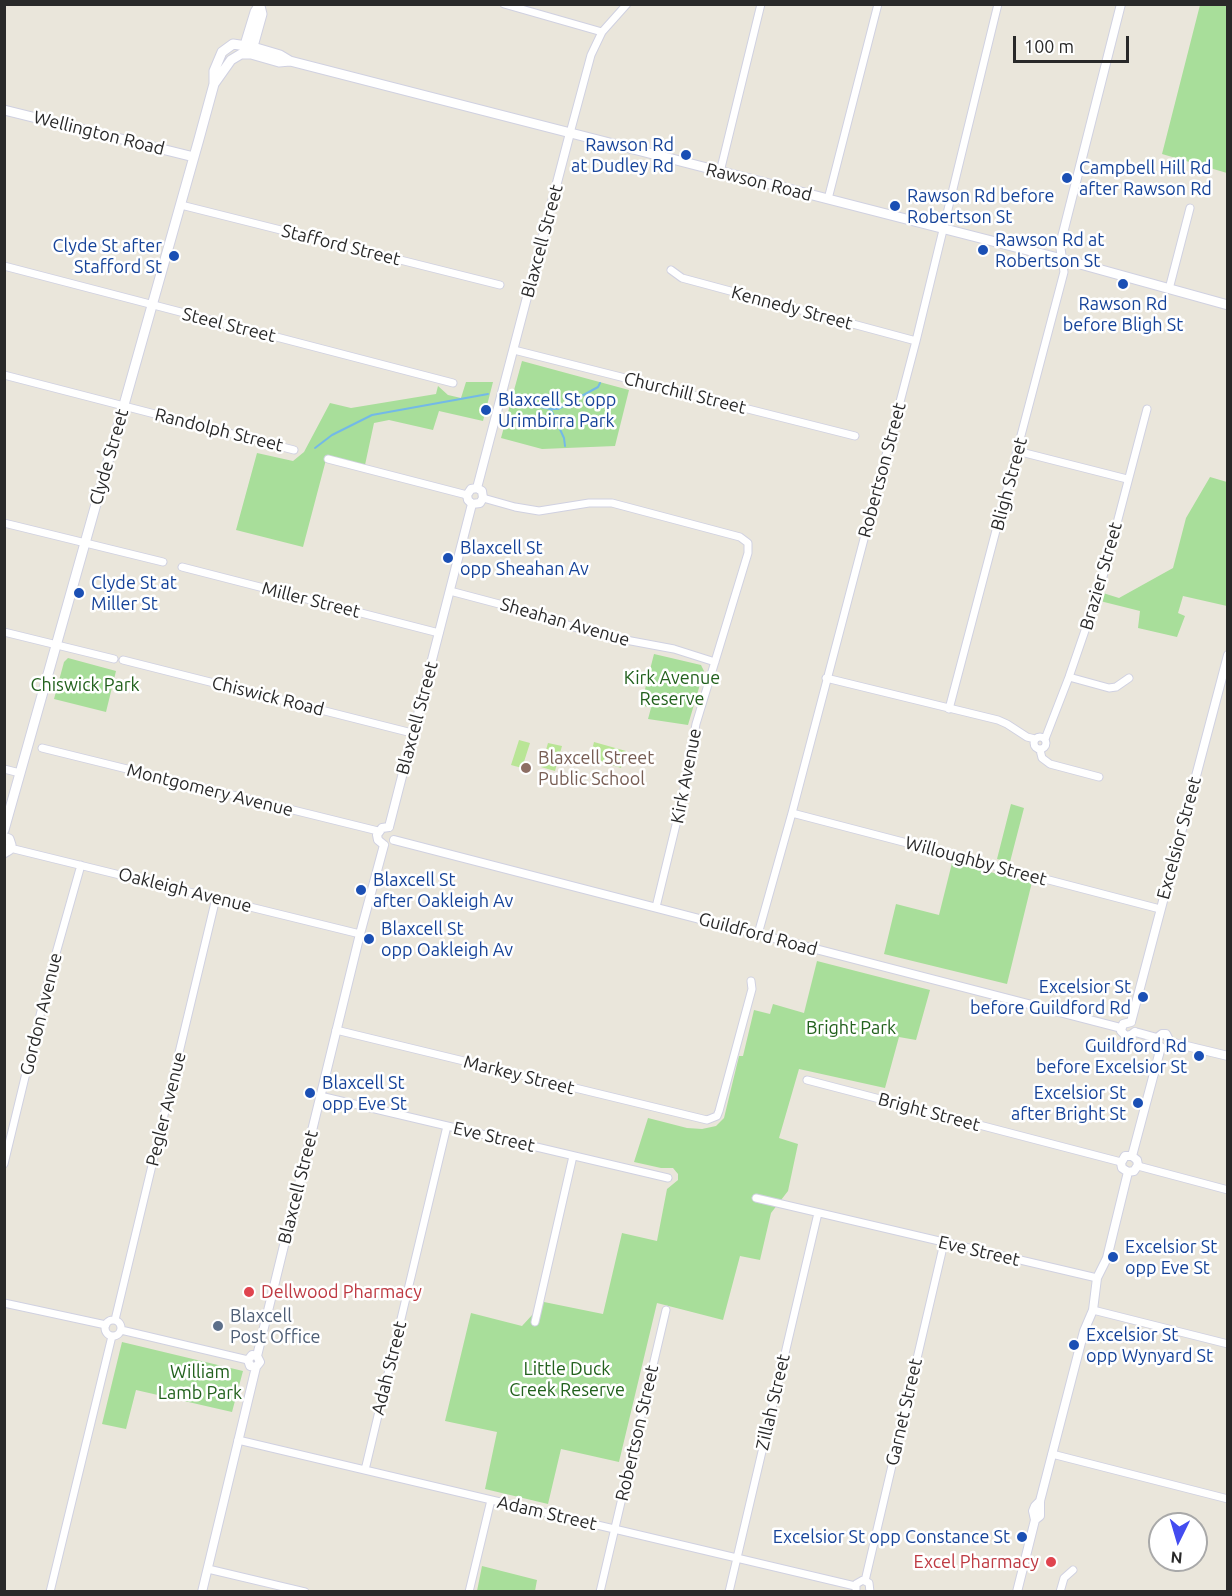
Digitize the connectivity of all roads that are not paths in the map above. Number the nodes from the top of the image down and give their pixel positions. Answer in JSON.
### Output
{"nodes":[{"id":1,"x":504,"y":4,"type":"edge"},
{"id":2,"x":627,"y":4,"type":"edge"},
{"id":3,"x":761,"y":4,"type":"edge"},
{"id":4,"x":878,"y":4,"type":"edge"},
{"id":5,"x":998,"y":4,"type":"edge"},
{"id":6,"x":1121,"y":4,"type":"edge"},
{"id":7,"x":260,"y":5,"type":"edge"},
{"id":8,"x":602,"y":32,"type":"junction"},
{"id":9,"x":248,"y":50,"type":"junction"},
{"id":10,"x":4,"y":110,"type":"edge"},
{"id":11,"x":570,"y":133,"type":"junction"},
{"id":12,"x":194,"y":157,"type":"junction"},
{"id":13,"x":720,"y":172,"type":"junction"},
{"id":14,"x":828,"y":199,"type":"junction"},
{"id":15,"x":181,"y":205,"type":"junction"},
{"id":16,"x":1190,"y":208,"type":"dead end"},
{"id":17,"x":942,"y":228,"type":"junction"},
{"id":18,"x":1062,"y":259,"type":"junction"},
{"id":19,"x":4,"y":266,"type":"edge"},
{"id":20,"x":671,"y":270,"type":"dead end"},
{"id":21,"x":500,"y":285,"type":"dead end"},
{"id":22,"x":1169,"y":289,"type":"junction"},
{"id":23,"x":152,"y":305,"type":"junction"},
{"id":24,"x":1227,"y":306,"type":"edge"},
{"id":25,"x":916,"y":341,"type":"junction"},
{"id":26,"x":514,"y":350,"type":"junction"},
{"id":27,"x":4,"y":375,"type":"edge"},
{"id":28,"x":453,"y":383,"type":"dead end"},
{"id":29,"x":124,"y":406,"type":"junction"},
{"id":30,"x":1147,"y":409,"type":"dead end"},
{"id":31,"x":855,"y":436,"type":"dead end"},
{"id":32,"x":294,"y":450,"type":"dead end"},
{"id":33,"x":1017,"y":452,"type":"junction"},
{"id":34,"x":328,"y":459,"type":"dead end"},
{"id":35,"x":1127,"y":479,"type":"junction"},
{"id":36,"x":477,"y":488,"type":"junction"},
{"id":37,"x":467,"y":495,"type":"junction"},
{"id":38,"x":483,"y":498,"type":"junction"},
{"id":39,"x":472,"y":504,"type":"junction"},
{"id":40,"x":4,"y":523,"type":"edge"},
{"id":41,"x":85,"y":544,"type":"junction"},
{"id":42,"x":163,"y":562,"type":"dead end"},
{"id":43,"x":182,"y":567,"type":"dead end"},
{"id":44,"x":450,"y":591,"type":"junction"},
{"id":45,"x":4,"y":632,"type":"edge"},
{"id":46,"x":439,"y":633,"type":"junction"},
{"id":47,"x":56,"y":645,"type":"junction"},
{"id":48,"x":1227,"y":655,"type":"edge"},
{"id":49,"x":114,"y":659,"type":"dead end"},
{"id":50,"x":123,"y":660,"type":"dead end"},
{"id":51,"x":715,"y":662,"type":"junction"},
{"id":52,"x":1069,"y":677,"type":"junction"},
{"id":53,"x":826,"y":678,"type":"junction"},
{"id":54,"x":1129,"y":678,"type":"dead end"},
{"id":55,"x":949,"y":709,"type":"junction"},
{"id":56,"x":412,"y":733,"type":"junction"},
{"id":57,"x":1035,"y":739,"type":"junction"},
{"id":58,"x":1045,"y":739,"type":"junction"},
{"id":59,"x":42,"y":748,"type":"dead end"},
{"id":60,"x":1040,"y":750,"type":"junction"},
{"id":61,"x":4,"y":769,"type":"edge"},
{"id":62,"x":20,"y":773,"type":"junction"},
{"id":63,"x":1099,"y":777,"type":"dead end"},
{"id":64,"x":792,"y":813,"type":"junction"},
{"id":65,"x":389,"y":827,"type":"junction"},
{"id":66,"x":4,"y":830,"type":"edge"},
{"id":67,"x":378,"y":831,"type":"junction"},
{"id":68,"x":4,"y":837,"type":"edge"},
{"id":69,"x":394,"y":840,"type":"junction"},
{"id":70,"x":384,"y":845,"type":"junction"},
{"id":71,"x":7,"y":850,"type":"edge"},
{"id":72,"x":81,"y":865,"type":"junction"},
{"id":73,"x":216,"y":898,"type":"junction"},
{"id":74,"x":656,"y":907,"type":"junction"},
{"id":75,"x":1160,"y":909,"type":"junction"},
{"id":76,"x":360,"y":934,"type":"junction"},
{"id":77,"x":758,"y":934,"type":"junction"},
{"id":78,"x":751,"y":981,"type":"dead end"},
{"id":79,"x":1131,"y":1022,"type":"junction"},
{"id":80,"x":1121,"y":1028,"type":"junction"},
{"id":81,"x":336,"y":1030,"type":"junction"},
{"id":82,"x":1135,"y":1032,"type":"junction"},
{"id":83,"x":1157,"y":1038,"type":"junction"},
{"id":84,"x":1170,"y":1042,"type":"junction"},
{"id":85,"x":1161,"y":1047,"type":"junction"},
{"id":86,"x":1227,"y":1056,"type":"edge"},
{"id":87,"x":807,"y":1080,"type":"dead end"},
{"id":88,"x":320,"y":1096,"type":"junction"},
{"id":89,"x":447,"y":1126,"type":"junction"},
{"id":90,"x":573,"y":1156,"type":"junction"},
{"id":91,"x":1132,"y":1156,"type":"junction"},
{"id":92,"x":1121,"y":1162,"type":"junction"},
{"id":93,"x":4,"y":1164,"type":"edge"},
{"id":94,"x":1138,"y":1166,"type":"junction"},
{"id":95,"x":1128,"y":1172,"type":"junction"},
{"id":96,"x":668,"y":1178,"type":"dead end"},
{"id":97,"x":1227,"y":1190,"type":"edge"},
{"id":98,"x":756,"y":1198,"type":"dead end"},
{"id":99,"x":818,"y":1213,"type":"junction"},
{"id":100,"x":944,"y":1243,"type":"junction"},
{"id":101,"x":1097,"y":1278,"type":"junction"},
{"id":102,"x":4,"y":1303,"type":"edge"},
{"id":103,"x":1093,"y":1310,"type":"junction"},
{"id":104,"x":666,"y":1311,"type":"dead end"},
{"id":105,"x":115,"y":1320,"type":"junction"},
{"id":106,"x":535,"y":1322,"type":"dead end"},
{"id":107,"x":106,"y":1325,"type":"junction"},
{"id":108,"x":121,"y":1330,"type":"junction"},
{"id":109,"x":112,"y":1336,"type":"junction"},
{"id":110,"x":1227,"y":1344,"type":"edge"},
{"id":111,"x":257,"y":1356,"type":"junction"},
{"id":112,"x":248,"y":1360,"type":"junction"},
{"id":113,"x":256,"y":1367,"type":"junction"},
{"id":114,"x":238,"y":1440,"type":"junction"},
{"id":115,"x":1052,"y":1454,"type":"junction"},
{"id":116,"x":364,"y":1470,"type":"junction"},
{"id":117,"x":1227,"y":1499,"type":"edge"},
{"id":118,"x":491,"y":1500,"type":"junction"},
{"id":119,"x":615,"y":1529,"type":"junction"},
{"id":120,"x":737,"y":1558,"type":"junction"},
{"id":121,"x":208,"y":1569,"type":"junction"},
{"id":122,"x":1073,"y":1570,"type":"dead end"},
{"id":123,"x":865,"y":1581,"type":"junction"},
{"id":124,"x":856,"y":1589,"type":"edge"},
{"id":125,"x":873,"y":1591,"type":"edge"},
{"id":126,"x":50,"y":1592,"type":"edge"},
{"id":127,"x":202,"y":1592,"type":"edge"},
{"id":128,"x":305,"y":1592,"type":"edge"},
{"id":129,"x":469,"y":1592,"type":"edge"},
{"id":130,"x":600,"y":1592,"type":"edge"},
{"id":131,"x":729,"y":1592,"type":"edge"},
{"id":132,"x":1017,"y":1592,"type":"edge"},
{"id":133,"x":1060,"y":1592,"type":"edge"}],
"edges":[{"from":1,"to":8,"type":"street"},
{"from":2,"to":8,"type":"street","name":"Blaxcell Street"},
{"from":3,"to":13,"type":"street"},
{"from":4,"to":14,"type":"street"},
{"from":5,"to":17,"type":"street","name":"Robertson Street"},
{"from":6,"to":18,"type":"street"},
{"from":7,"to":9,"type":"main road"},
{"from":8,"to":11,"type":"street","name":"Blaxcell Street"},
{"from":9,"to":11,"type":"main road","name":"Rawson Road"},
{"from":9,"to":12,"type":"main road","name":"Clyde Street"},
{"from":10,"to":12,"type":"main road","name":"Wellington Road"},
{"from":11,"to":13,"type":"main road","name":"Rawson Road"},
{"from":11,"to":26,"type":"street","name":"Blaxcell Street"},
{"from":12,"to":15,"type":"main road","name":"Clyde Street"},
{"from":13,"to":14,"type":"main road","name":"Rawson Road"},
{"from":14,"to":17,"type":"main road","name":"Rawson Road"},
{"from":15,"to":21,"type":"street","name":"Stafford Street"},
{"from":15,"to":23,"type":"main road","name":"Clyde Street"},
{"from":16,"to":22,"type":"street"},
{"from":17,"to":18,"type":"main road","name":"Rawson Road"},
{"from":17,"to":25,"type":"street","name":"Robertson Street"},
{"from":18,"to":22,"type":"main road","name":"Rawson Road"},
{"from":18,"to":33,"type":"street","name":"Bligh Street"},
{"from":19,"to":23,"type":"street","name":"Steel Street"},
{"from":20,"to":25,"type":"street","name":"Kennedy Street"},
{"from":22,"to":24,"type":"main road","name":"Rawson Road"},
{"from":23,"to":28,"type":"street","name":"Steel Street"},
{"from":23,"to":29,"type":"main road","name":"Clyde Street"},
{"from":25,"to":53,"type":"street","name":"Robertson Street"},
{"from":26,"to":31,"type":"street","name":"Churchill Street"},
{"from":26,"to":36,"type":"street","name":"Blaxcell Street"},
{"from":27,"to":29,"type":"street","name":"Randolph Street"},
{"from":29,"to":32,"type":"street","name":"Randolph Street"},
{"from":29,"to":41,"type":"main road","name":"Clyde Street"},
{"from":30,"to":35,"type":"street","name":"Brazier Street"},
{"from":33,"to":35,"type":"street"},
{"from":33,"to":55,"type":"street","name":"Bligh Street"},
{"from":34,"to":37,"type":"street"},
{"from":35,"to":52,"type":"street","name":"Brazier Street"},
{"from":36,"to":37,"type":"street"},
{"from":36,"to":38,"type":"street"},
{"from":37,"to":39,"type":"street"},
{"from":38,"to":39,"type":"street"},
{"from":38,"to":51,"type":"street","name":"Kirk Avenue"},
{"from":39,"to":44,"type":"street","name":"Blaxcell Street"},
{"from":40,"to":41,"type":"street"},
{"from":41,"to":42,"type":"street"},
{"from":41,"to":47,"type":"main road","name":"Clyde Street"},
{"from":43,"to":46,"type":"street","name":"Miller Street"},
{"from":44,"to":46,"type":"street","name":"Blaxcell Street"},
{"from":44,"to":51,"type":"street","name":"Sheahan Avenue"},
{"from":45,"to":47,"type":"street"},
{"from":46,"to":56,"type":"street","name":"Blaxcell Street"},
{"from":47,"to":49,"type":"street"},
{"from":47,"to":62,"type":"main road","name":"Clyde Street"},
{"from":48,"to":75,"type":"street","name":"Excelsior Street"},
{"from":50,"to":56,"type":"street","name":"Chiswick Road"},
{"from":51,"to":74,"type":"street","name":"Kirk Avenue"},
{"from":52,"to":54,"type":"street"},
{"from":52,"to":58,"type":"street","name":"Brazier Street"},
{"from":53,"to":55,"type":"street"},
{"from":53,"to":64,"type":"street","name":"Robertson Street"},
{"from":55,"to":57,"type":"street"},
{"from":56,"to":65,"type":"street","name":"Blaxcell Street"},
{"from":57,"to":58,"type":"street"},
{"from":57,"to":60,"type":"street"},
{"from":58,"to":60,"type":"street"},
{"from":59,"to":67,"type":"street","name":"Montgomery Avenue"},
{"from":60,"to":63,"type":"street"},
{"from":61,"to":62,"type":"street"},
{"from":62,"to":66,"type":"main road","name":"Clyde Street"},
{"from":64,"to":75,"type":"street","name":"Willoughby Street"},
{"from":64,"to":77,"type":"street","name":"Robertson Street"},
{"from":65,"to":67,"type":"street"},
{"from":65,"to":69,"type":"street"},
{"from":67,"to":70,"type":"street"},
{"from":68,"to":71,"type":"main road"},
{"from":69,"to":70,"type":"street"},
{"from":69,"to":74,"type":"street","name":"Guildford Road"},
{"from":70,"to":76,"type":"street","name":"Blaxcell Street"},
{"from":71,"to":72,"type":"street","name":"Oakleigh Avenue"},
{"from":72,"to":73,"type":"street","name":"Oakleigh Avenue"},
{"from":72,"to":93,"type":"street","name":"Gordon Avenue"},
{"from":73,"to":76,"type":"street","name":"Oakleigh Avenue"},
{"from":73,"to":105,"type":"street","name":"Pegler Avenue"},
{"from":74,"to":77,"type":"street","name":"Guildford Road"},
{"from":75,"to":79,"type":"street","name":"Excelsior Street"},
{"from":76,"to":81,"type":"street","name":"Blaxcell Street"},
{"from":77,"to":80,"type":"street","name":"Guildford Road"},
{"from":78,"to":81,"type":"street","name":"Markey Street"},
{"from":79,"to":80,"type":"street"},
{"from":79,"to":82,"type":"street"},
{"from":80,"to":82,"type":"street"},
{"from":81,"to":88,"type":"street","name":"Blaxcell Street"},
{"from":82,"to":83,"type":"street"},
{"from":83,"to":84,"type":"street"},
{"from":83,"to":85,"type":"street"},
{"from":84,"to":85,"type":"street"},
{"from":84,"to":86,"type":"street"},
{"from":85,"to":91,"type":"street"},
{"from":87,"to":92,"type":"street","name":"Bright Street"},
{"from":88,"to":89,"type":"street","name":"Eve Street"},
{"from":88,"to":111,"type":"street","name":"Blaxcell Street"},
{"from":89,"to":90,"type":"street","name":"Eve Street"},
{"from":89,"to":116,"type":"street","name":"Adah Street"},
{"from":90,"to":96,"type":"street","name":"Eve Street"},
{"from":90,"to":106,"type":"street"},
{"from":91,"to":92,"type":"street"},
{"from":91,"to":94,"type":"street"},
{"from":92,"to":95,"type":"street"},
{"from":94,"to":95,"type":"street"},
{"from":94,"to":97,"type":"street"},
{"from":95,"to":101,"type":"street"},
{"from":98,"to":99,"type":"street","name":"Eve Street"},
{"from":99,"to":100,"type":"street","name":"Eve Street"},
{"from":99,"to":120,"type":"street","name":"Zillah Street"},
{"from":100,"to":101,"type":"street","name":"Eve Street"},
{"from":100,"to":123,"type":"street","name":"Garnet Street"},
{"from":101,"to":103,"type":"street"},
{"from":102,"to":107,"type":"street"},
{"from":103,"to":110,"type":"street"},
{"from":103,"to":115,"type":"street"},
{"from":104,"to":119,"type":"street","name":"Robertson Street"},
{"from":105,"to":107,"type":"street"},
{"from":105,"to":108,"type":"street"},
{"from":107,"to":109,"type":"street"},
{"from":108,"to":109,"type":"street"},
{"from":108,"to":112,"type":"street"},
{"from":109,"to":126,"type":"street"},
{"from":111,"to":112,"type":"street"},
{"from":111,"to":113,"type":"street"},
{"from":112,"to":113,"type":"street"},
{"from":113,"to":114,"type":"street"},
{"from":114,"to":116,"type":"street","name":"Adam Street"},
{"from":114,"to":121,"type":"street"},
{"from":115,"to":117,"type":"street"},
{"from":115,"to":132,"type":"street"},
{"from":116,"to":118,"type":"street","name":"Adam Street"},
{"from":118,"to":119,"type":"street","name":"Adam Street"},
{"from":118,"to":129,"type":"street"},
{"from":119,"to":120,"type":"street","name":"Adam Street"},
{"from":119,"to":130,"type":"street","name":"Robertson Street"},
{"from":120,"to":124,"type":"street","name":"Adam Street"},
{"from":120,"to":131,"type":"street","name":"Zillah Street"},
{"from":121,"to":127,"type":"street"},
{"from":121,"to":128,"type":"street"},
{"from":122,"to":133,"type":"street"},
{"from":123,"to":124,"type":"street"},
{"from":123,"to":125,"type":"street"}]}
